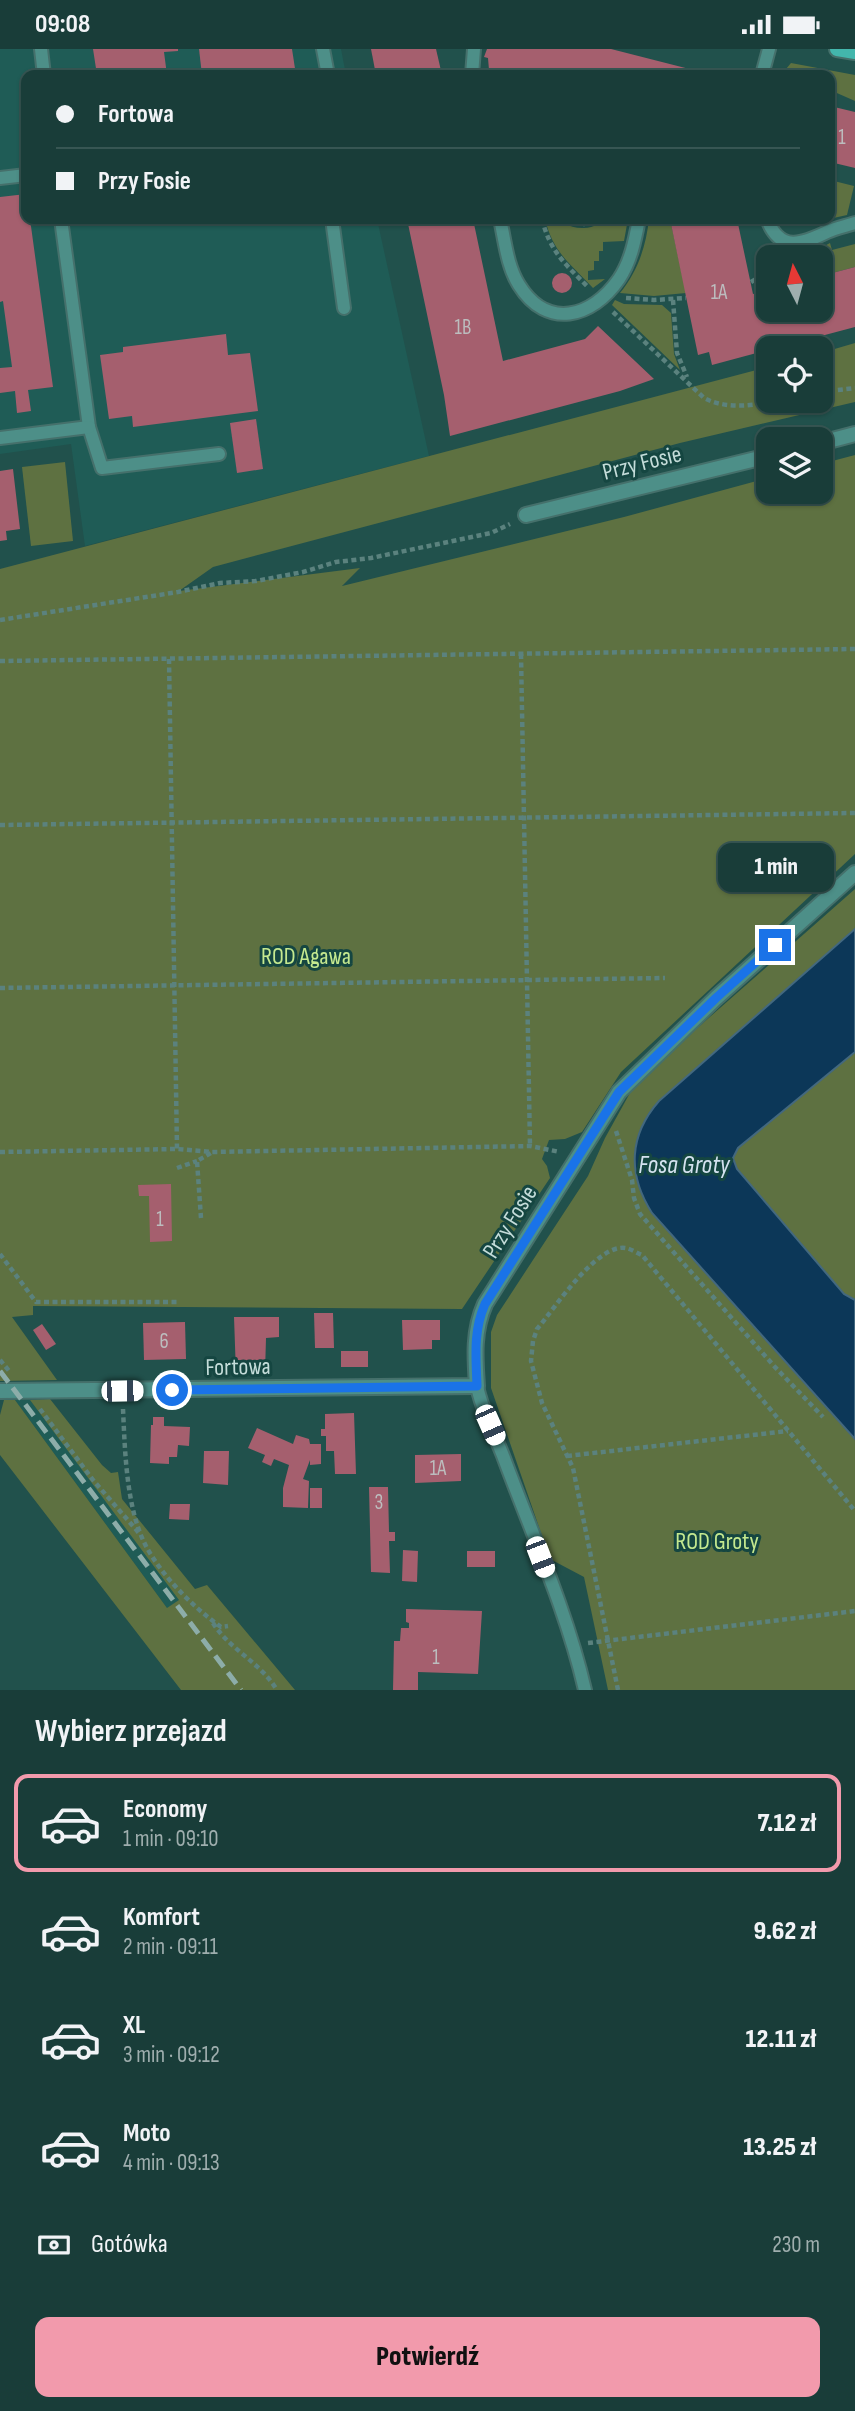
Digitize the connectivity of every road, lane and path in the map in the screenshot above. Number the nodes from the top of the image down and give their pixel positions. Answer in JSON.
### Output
{"nodes":[{"id":1,"x":41,"y":49,"type":"edge"},
{"id":2,"x":323,"y":49,"type":"edge"},
{"id":3,"x":474,"y":49,"type":"edge"},
{"id":4,"x":769,"y":49,"type":"edge"},
{"id":5,"x":837,"y":49,"type":"edge"},
{"id":6,"x":855,"y":53,"type":"edge"},
{"id":7,"x":43,"y":70,"type":"edge"},
{"id":8,"x":327,"y":70,"type":"edge"},
{"id":9,"x":472,"y":70,"type":"edge"},
{"id":10,"x":763,"y":70,"type":"edge"},
{"id":11,"x":21,"y":175,"type":"edge"},
{"id":12,"x":0,"y":178,"type":"edge"},
{"id":13,"x":855,"y":223,"type":"edge"},
{"id":14,"x":62,"y":224,"type":"edge"},
{"id":15,"x":333,"y":224,"type":"edge"},
{"id":16,"x":501,"y":224,"type":"edge"},
{"id":17,"x":638,"y":224,"type":"edge"},
{"id":18,"x":769,"y":224,"type":"edge"},
{"id":19,"x":756,"y":279,"type":"edge"},
{"id":20,"x":751,"y":282,"type":"dead end"},
{"id":21,"x":609,"y":292,"type":"junction"},
{"id":22,"x":686,"y":298,"type":"dead end"},
{"id":23,"x":673,"y":300,"type":"junction"},
{"id":24,"x":344,"y":308,"type":"dead end"},
{"id":25,"x":688,"y":381,"type":"dead end"},
{"id":26,"x":694,"y":387,"type":"dead end"},
{"id":27,"x":855,"y":388,"type":"edge"},
{"id":28,"x":833,"y":391,"type":"edge"},
{"id":29,"x":756,"y":405,"type":"edge"},
{"id":30,"x":89,"y":427,"type":"junction"},
{"id":31,"x":855,"y":434,"type":"edge"},
{"id":32,"x":0,"y":438,"type":"edge"},
{"id":33,"x":833,"y":440,"type":"edge"},
{"id":34,"x":219,"y":454,"type":"dead end"},
{"id":35,"x":756,"y":459,"type":"edge"},
{"id":36,"x":526,"y":516,"type":"joint"},
{"id":37,"x":0,"y":620,"type":"edge"},
{"id":38,"x":855,"y":649,"type":"edge"},
{"id":39,"x":521,"y":654,"type":"junction"},
{"id":40,"x":169,"y":659,"type":"junction"},
{"id":41,"x":0,"y":661,"type":"edge"},
{"id":42,"x":855,"y":813,"type":"edge"},
{"id":43,"x":523,"y":818,"type":"junction"},
{"id":44,"x":172,"y":822,"type":"junction"},
{"id":45,"x":0,"y":825,"type":"edge"},
{"id":46,"x":855,"y":873,"type":"edge"},
{"id":47,"x":666,"y":978,"type":"dead end"},
{"id":48,"x":527,"y":981,"type":"junction"},
{"id":49,"x":173,"y":985,"type":"junction"},
{"id":50,"x":0,"y":988,"type":"edge"},
{"id":51,"x":601,"y":1121,"type":"junction"},
{"id":52,"x":530,"y":1146,"type":"junction"},
{"id":53,"x":177,"y":1149,"type":"junction"},
{"id":54,"x":546,"y":1149,"type":"dead end"},
{"id":55,"x":0,"y":1152,"type":"edge"},
{"id":56,"x":212,"y":1152,"type":"junction"},
{"id":57,"x":197,"y":1161,"type":"junction"},
{"id":58,"x":177,"y":1168,"type":"dead end"},
{"id":59,"x":201,"y":1218,"type":"dead end"},
{"id":60,"x":0,"y":1254,"type":"edge"},
{"id":61,"x":178,"y":1303,"type":"dead end"},
{"id":62,"x":0,"y":1360,"type":"edge"},
{"id":63,"x":477,"y":1386,"type":"junction"},
{"id":64,"x":0,"y":1391,"type":"edge"},
{"id":65,"x":27,"y":1391,"type":"junction"},
{"id":66,"x":122,"y":1391,"type":"junction"},
{"id":67,"x":823,"y":1417,"type":"dead end"},
{"id":68,"x":788,"y":1431,"type":"junction"},
{"id":69,"x":566,"y":1456,"type":"junction"},
{"id":70,"x":855,"y":1511,"type":"edge"},
{"id":71,"x":142,"y":1536,"type":"junction"},
{"id":72,"x":855,"y":1611,"type":"edge"},
{"id":73,"x":212,"y":1621,"type":"junction"},
{"id":74,"x":228,"y":1626,"type":"dead end"},
{"id":75,"x":608,"y":1639,"type":"junction"},
{"id":76,"x":598,"y":1641,"type":"dead end"},
{"id":77,"x":277,"y":1690,"type":"edge"},
{"id":78,"x":585,"y":1690,"type":"edge"},
{"id":79,"x":618,"y":1690,"type":"edge"}],
"edges":[{"from":1,"to":7,"type":"lane"},
{"from":2,"to":8,"type":"lane"},
{"from":3,"to":9,"type":"lane"},
{"from":4,"to":10,"type":"lane"},
{"from":5,"to":6,"type":"street"},
{"from":11,"to":12,"type":"lane"},
{"from":13,"to":18,"type":"lane"},
{"from":14,"to":30,"type":"lane"},
{"from":15,"to":24,"type":"lane"},
{"from":16,"to":21,"type":"lane"},
{"from":17,"to":21,"type":"lane"},
{"from":19,"to":20,"type":"path"},
{"from":21,"to":23,"type":"path"},
{"from":22,"to":23,"type":"path"},
{"from":23,"to":25,"type":"path"},
{"from":26,"to":29,"type":"path"},
{"from":27,"to":28,"type":"path"},
{"from":30,"to":32,"type":"lane"},
{"from":30,"to":34,"type":"lane"},
{"from":31,"to":33,"type":"street"},
{"from":35,"to":36,"type":"street","name":"Przy Fosie"},
{"from":36,"to":37,"type":"path"},
{"from":38,"to":39,"type":"path"},
{"from":39,"to":40,"type":"path"},
{"from":39,"to":43,"type":"path"},
{"from":40,"to":41,"type":"path"},
{"from":40,"to":44,"type":"path"},
{"from":42,"to":43,"type":"path"},
{"from":43,"to":44,"type":"path"},
{"from":43,"to":48,"type":"path"},
{"from":44,"to":45,"type":"path"},
{"from":44,"to":49,"type":"path"},
{"from":46,"to":51,"type":"street","name":"Przy Fosie"},
{"from":47,"to":48,"type":"path"},
{"from":48,"to":49,"type":"path"},
{"from":48,"to":52,"type":"path"},
{"from":49,"to":50,"type":"path"},
{"from":49,"to":53,"type":"path"},
{"from":51,"to":63,"type":"street","name":"Przy Fosie"},
{"from":51,"to":67,"type":"path"},
{"from":52,"to":54,"type":"path"},
{"from":52,"to":56,"type":"path"},
{"from":53,"to":55,"type":"path"},
{"from":53,"to":56,"type":"path"},
{"from":56,"to":57,"type":"path"},
{"from":57,"to":58,"type":"path"},
{"from":57,"to":59,"type":"path"},
{"from":60,"to":61,"type":"path"},
{"from":62,"to":65,"type":"path"},
{"from":63,"to":66,"type":"street","name":"Fortowa"},
{"from":63,"to":78,"type":"lane","name":"Przy Fosie"},
{"from":64,"to":65,"type":"street","name":"Fortowa"},
{"from":65,"to":66,"type":"street","name":"Fortowa"},
{"from":65,"to":71,"type":"path"},
{"from":66,"to":71,"type":"path"},
{"from":68,"to":69,"type":"path"},
{"from":68,"to":69,"type":"path"},
{"from":68,"to":70,"type":"path"},
{"from":69,"to":75,"type":"path"},
{"from":71,"to":73,"type":"path"},
{"from":72,"to":75,"type":"path"},
{"from":73,"to":74,"type":"path"},
{"from":73,"to":77,"type":"path"},
{"from":75,"to":76,"type":"path"},
{"from":75,"to":79,"type":"path"}]}
